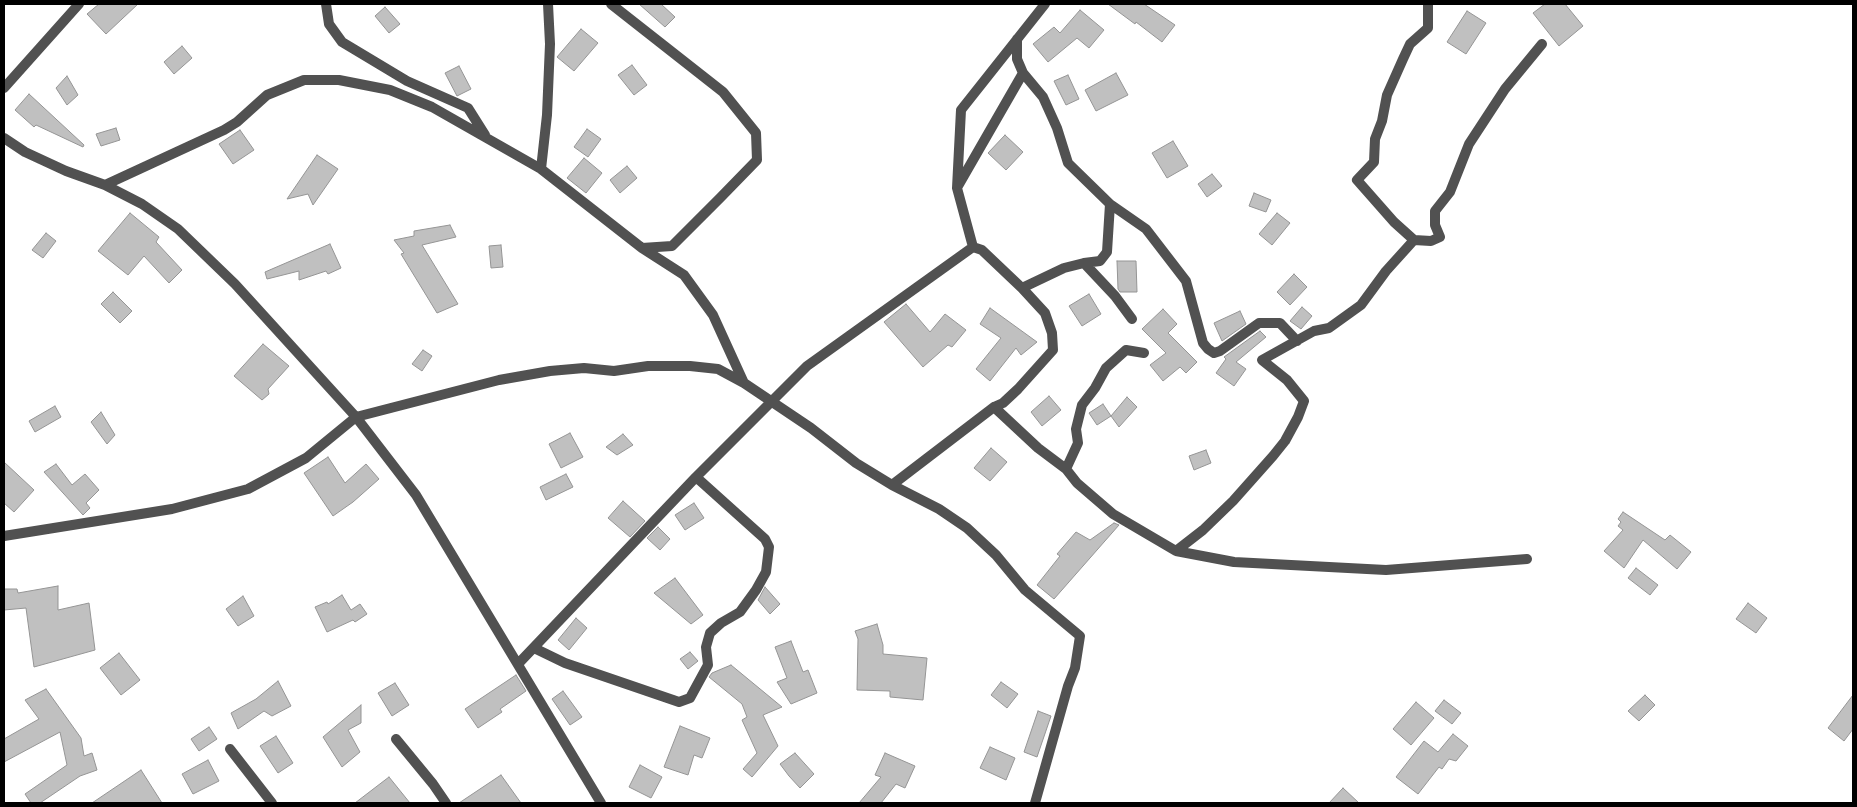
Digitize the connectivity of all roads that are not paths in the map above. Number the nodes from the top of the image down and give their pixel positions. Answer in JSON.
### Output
{"nodes":[{"id":1,"x":79,"y":4,"type":"edge"},
{"id":2,"x":326,"y":4,"type":"edge"},
{"id":3,"x":548,"y":4,"type":"edge"},
{"id":4,"x":611,"y":4,"type":"edge"},
{"id":5,"x":1045,"y":4,"type":"edge"},
{"id":6,"x":1428,"y":4,"type":"edge"},
{"id":7,"x":1017,"y":38,"type":"junction"},
{"id":8,"x":1542,"y":44,"type":"dead end"},
{"id":9,"x":1023,"y":73,"type":"junction"},
{"id":10,"x":4,"y":88,"type":"edge"},
{"id":11,"x":4,"y":138,"type":"edge"},
{"id":12,"x":487,"y":138,"type":"junction"},
{"id":13,"x":541,"y":169,"type":"junction"},
{"id":14,"x":105,"y":185,"type":"junction"},
{"id":15,"x":957,"y":188,"type":"junction"},
{"id":16,"x":1110,"y":204,"type":"junction"},
{"id":17,"x":1414,"y":240,"type":"junction"},
{"id":18,"x":973,"y":247,"type":"junction"},
{"id":19,"x":642,"y":248,"type":"junction"},
{"id":20,"x":1084,"y":263,"type":"junction"},
{"id":21,"x":1022,"y":288,"type":"junction"},
{"id":22,"x":1132,"y":319,"type":"dead end"},
{"id":23,"x":1297,"y":341,"type":"junction"},
{"id":24,"x":1144,"y":353,"type":"dead end"},
{"id":25,"x":744,"y":383,"type":"junction"},
{"id":26,"x":770,"y":401,"type":"junction"},
{"id":27,"x":994,"y":408,"type":"junction"},
{"id":28,"x":356,"y":417,"type":"junction"},
{"id":29,"x":1066,"y":469,"type":"junction"},
{"id":30,"x":696,"y":478,"type":"junction"},
{"id":31,"x":892,"y":485,"type":"junction"},
{"id":32,"x":4,"y":536,"type":"edge"},
{"id":33,"x":1176,"y":551,"type":"junction"},
{"id":34,"x":1527,"y":559,"type":"dead end"},
{"id":35,"x":534,"y":648,"type":"junction"},
{"id":36,"x":518,"y":664,"type":"junction"},
{"id":37,"x":396,"y":739,"type":"dead end"},
{"id":38,"x":230,"y":749,"type":"dead end"},
{"id":39,"x":272,"y":803,"type":"edge"},
{"id":40,"x":446,"y":803,"type":"edge"},
{"id":41,"x":601,"y":803,"type":"edge"},
{"id":42,"x":1035,"y":803,"type":"edge"}],
"edges":[{"from":1,"to":10,"type":"street"},
{"from":2,"to":12,"type":"street"},
{"from":3,"to":13,"type":"street"},
{"from":4,"to":19,"type":"street"},
{"from":5,"to":7,"type":"street"},
{"from":6,"to":17,"type":"street"},
{"from":7,"to":9,"type":"street"},
{"from":7,"to":15,"type":"street"},
{"from":8,"to":17,"type":"street"},
{"from":9,"to":15,"type":"street"},
{"from":9,"to":16,"type":"street"},
{"from":11,"to":14,"type":"street"},
{"from":12,"to":13,"type":"street"},
{"from":12,"to":14,"type":"street"},
{"from":13,"to":19,"type":"street"},
{"from":14,"to":28,"type":"street"},
{"from":15,"to":18,"type":"street"},
{"from":16,"to":20,"type":"street"},
{"from":16,"to":23,"type":"street"},
{"from":17,"to":23,"type":"street"},
{"from":18,"to":21,"type":"street"},
{"from":18,"to":26,"type":"street"},
{"from":19,"to":25,"type":"street"},
{"from":20,"to":21,"type":"street"},
{"from":20,"to":22,"type":"street"},
{"from":21,"to":27,"type":"street"},
{"from":23,"to":33,"type":"street"},
{"from":24,"to":29,"type":"street"},
{"from":25,"to":26,"type":"street"},
{"from":25,"to":28,"type":"street"},
{"from":26,"to":30,"type":"street"},
{"from":26,"to":31,"type":"street"},
{"from":27,"to":29,"type":"street"},
{"from":27,"to":31,"type":"street"},
{"from":28,"to":32,"type":"street"},
{"from":28,"to":36,"type":"street"},
{"from":29,"to":33,"type":"street"},
{"from":30,"to":35,"type":"street"},
{"from":30,"to":35,"type":"street"},
{"from":31,"to":42,"type":"street"},
{"from":33,"to":34,"type":"street"},
{"from":35,"to":36,"type":"street"},
{"from":36,"to":41,"type":"street"},
{"from":37,"to":40,"type":"street"},
{"from":38,"to":39,"type":"street"}]}
